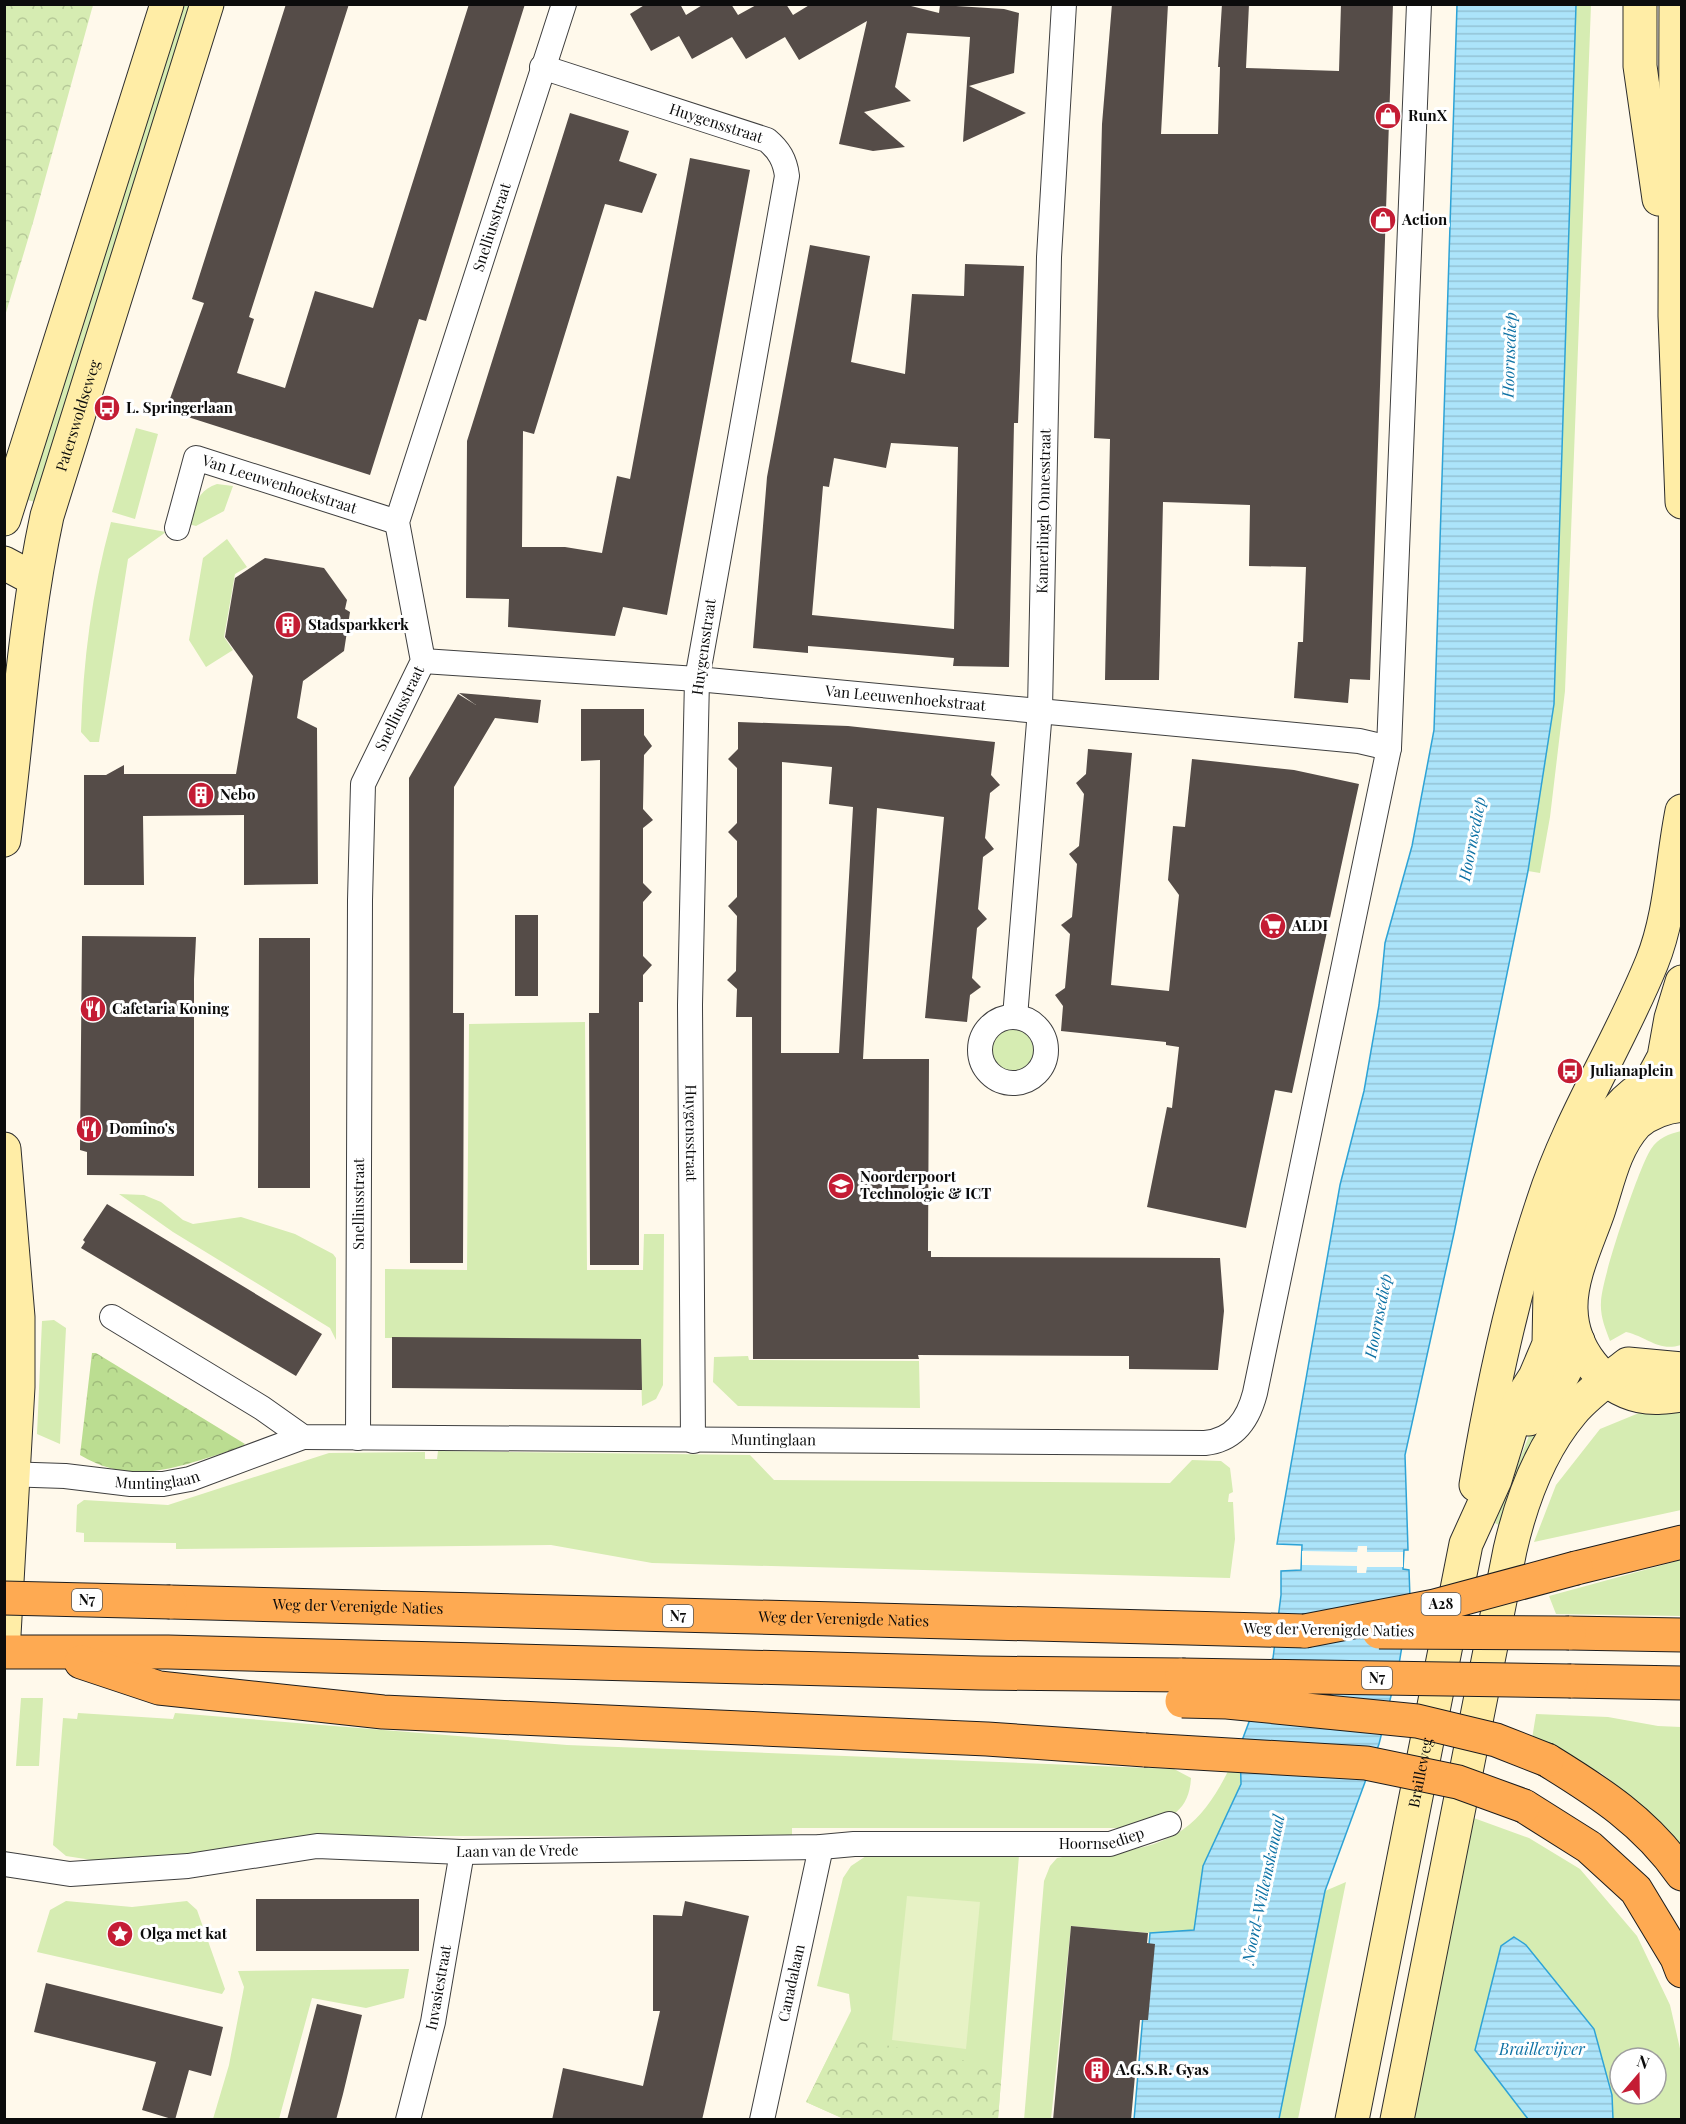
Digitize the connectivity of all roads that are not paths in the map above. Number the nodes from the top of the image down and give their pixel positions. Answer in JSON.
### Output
{"nodes":[{"id":1,"x":167,"y":4,"type":"edge"},
{"id":2,"x":207,"y":4,"type":"edge"},
{"id":3,"x":564,"y":4,"type":"edge"},
{"id":4,"x":1064,"y":4,"type":"edge"},
{"id":5,"x":1419,"y":4,"type":"edge"},
{"id":6,"x":1641,"y":4,"type":"edge"},
{"id":7,"x":1676,"y":5,"type":"edge"},
{"id":8,"x":542,"y":67,"type":"junction"},
{"id":9,"x":1675,"y":316,"type":"junction"},
{"id":10,"x":1682,"y":502,"type":"edge"},
{"id":11,"x":4,"y":519,"type":"edge"},
{"id":12,"x":398,"y":522,"type":"junction"},
{"id":13,"x":177,"y":528,"type":"dead end"},
{"id":14,"x":4,"y":563,"type":"edge"},
{"id":15,"x":19,"y":581,"type":"edge"},
{"id":16,"x":423,"y":661,"type":"junction"},
{"id":17,"x":697,"y":680,"type":"junction"},
{"id":18,"x":1040,"y":710,"type":"junction"},
{"id":19,"x":1389,"y":748,"type":"junction"},
{"id":20,"x":1682,"y":811,"type":"edge"},
{"id":21,"x":4,"y":840,"type":"edge"},
{"id":22,"x":1682,"y":982,"type":"edge"},
{"id":23,"x":1015,"y":1017,"type":"dead end"},
{"id":24,"x":1674,"y":1087,"type":"edge"},
{"id":25,"x":4,"y":1149,"type":"edge"},
{"id":26,"x":112,"y":1317,"type":"dead end"},
{"id":27,"x":1564,"y":1338,"type":"junction"},
{"id":28,"x":1682,"y":1369,"type":"edge"},
{"id":29,"x":1608,"y":1380,"type":"junction"},
{"id":30,"x":1682,"y":1395,"type":"edge"},
{"id":31,"x":1640,"y":1396,"type":"junction"},
{"id":32,"x":303,"y":1437,"type":"junction"},
{"id":33,"x":358,"y":1438,"type":"junction"},
{"id":34,"x":693,"y":1441,"type":"junction"},
{"id":35,"x":9,"y":1474,"type":"edge"},
{"id":36,"x":1532,"y":1485,"type":"junction"},
{"id":37,"x":1682,"y":1542,"type":"edge"},
{"id":38,"x":1466,"y":1544,"type":"junction"},
{"id":39,"x":4,"y":1598,"type":"edge"},
{"id":40,"x":1305,"y":1631,"type":"junction"},
{"id":41,"x":4,"y":1635,"type":"edge"},
{"id":42,"x":1682,"y":1635,"type":"edge"},
{"id":43,"x":4,"y":1652,"type":"edge"},
{"id":44,"x":56,"y":1653,"type":"junction"},
{"id":45,"x":1682,"y":1683,"type":"edge"},
{"id":46,"x":1182,"y":1688,"type":"junction"},
{"id":47,"x":1169,"y":1824,"type":"dead end"},
{"id":48,"x":1033,"y":1845,"type":"joint"},
{"id":49,"x":821,"y":1847,"type":"junction"},
{"id":50,"x":462,"y":1852,"type":"junction"},
{"id":51,"x":4,"y":1864,"type":"edge"},
{"id":52,"x":1682,"y":1874,"type":"edge"},
{"id":53,"x":1682,"y":1971,"type":"edge"},
{"id":54,"x":408,"y":2120,"type":"edge"},
{"id":55,"x":762,"y":2120,"type":"edge"},
{"id":56,"x":1352,"y":2120,"type":"edge"},
{"id":57,"x":1397,"y":2120,"type":"edge"}],
"edges":[{"from":1,"to":11,"type":"main road"},
{"from":2,"to":15,"type":"main road","name":"Paterswoldseweg"},
{"from":3,"to":8,"type":"street","name":"Snelliusstraat"},
{"from":4,"to":18,"type":"street","name":"Kamerlingh Onnesstraat"},
{"from":5,"to":19,"type":"street"},
{"from":6,"to":9,"type":"main road"},
{"from":7,"to":9,"type":"main road"},
{"from":8,"to":12,"type":"street","name":"Snelliusstraat"},
{"from":8,"to":17,"type":"street","name":"Huygensstraat"},
{"from":9,"to":10,"type":"main road"},
{"from":12,"to":13,"type":"street","name":"Van Leeuwenhoekstraat"},
{"from":12,"to":16,"type":"street","name":"Snelliusstraat"},
{"from":14,"to":15,"type":"main road"},
{"from":15,"to":21,"type":"main road","name":"Paterswoldseweg"},
{"from":16,"to":17,"type":"street","name":"Van Leeuwenhoekstraat"},
{"from":16,"to":33,"type":"street","name":"Snelliusstraat"},
{"from":17,"to":18,"type":"street","name":"Van Leeuwenhoekstraat"},
{"from":17,"to":34,"type":"street","name":"Huygensstraat"},
{"from":18,"to":19,"type":"street","name":"Van Leeuwenhoekstraat"},
{"from":18,"to":23,"type":"street","name":"Kamerlingh Onnesstraat"},
{"from":19,"to":34,"type":"street","name":"Muntinglaan"},
{"from":20,"to":38,"type":"main road"},
{"from":22,"to":24,"type":"main road"},
{"from":24,"to":27,"type":"main road"},
{"from":25,"to":35,"type":"main road"},
{"from":26,"to":32,"type":"street"},
{"from":27,"to":29,"type":"main road"},
{"from":27,"to":38,"type":"main road","name":"Brailleweg"},
{"from":28,"to":29,"type":"main road"},
{"from":29,"to":31,"type":"main road"},
{"from":29,"to":36,"type":"main road"},
{"from":30,"to":31,"type":"main road"},
{"from":31,"to":36,"type":"main road"},
{"from":32,"to":33,"type":"street","name":"Muntinglaan"},
{"from":32,"to":35,"type":"street","name":"Muntinglaan"},
{"from":33,"to":34,"type":"street","name":"Muntinglaan"},
{"from":35,"to":41,"type":"main road"},
{"from":36,"to":57,"type":"main road"},
{"from":37,"to":40,"type":"highway","number":"A28","bridge":true},
{"from":38,"to":56,"type":"main road","name":"Brailleweg"},
{"from":39,"to":40,"type":"highway","name":"Weg der Verenigde Naties","number":"N7","bridge":true},
{"from":40,"to":42,"type":"highway","name":"Weg der Verenigde Naties","number":"N7","bridge":true},
{"from":43,"to":44,"type":"highway","number":"N7"},
{"from":44,"to":46,"type":"highway","number":"N7"},
{"from":44,"to":53,"type":"highway","number":"N7","bridge":true},
{"from":45,"to":46,"type":"highway","number":"N7","bridge":true},
{"from":46,"to":52,"type":"highway","number":"N7","bridge":true},
{"from":47,"to":48,"type":"street","name":"Hoornsediep"},
{"from":48,"to":49,"type":"street","name":"Laan van de Vrede"},
{"from":49,"to":50,"type":"street","name":"Laan van de Vrede"},
{"from":49,"to":55,"type":"street","name":"Canadalaan"},
{"from":50,"to":51,"type":"street","name":"Laan van de Vrede"},
{"from":50,"to":54,"type":"street","name":"Invasiestraat"}]}
